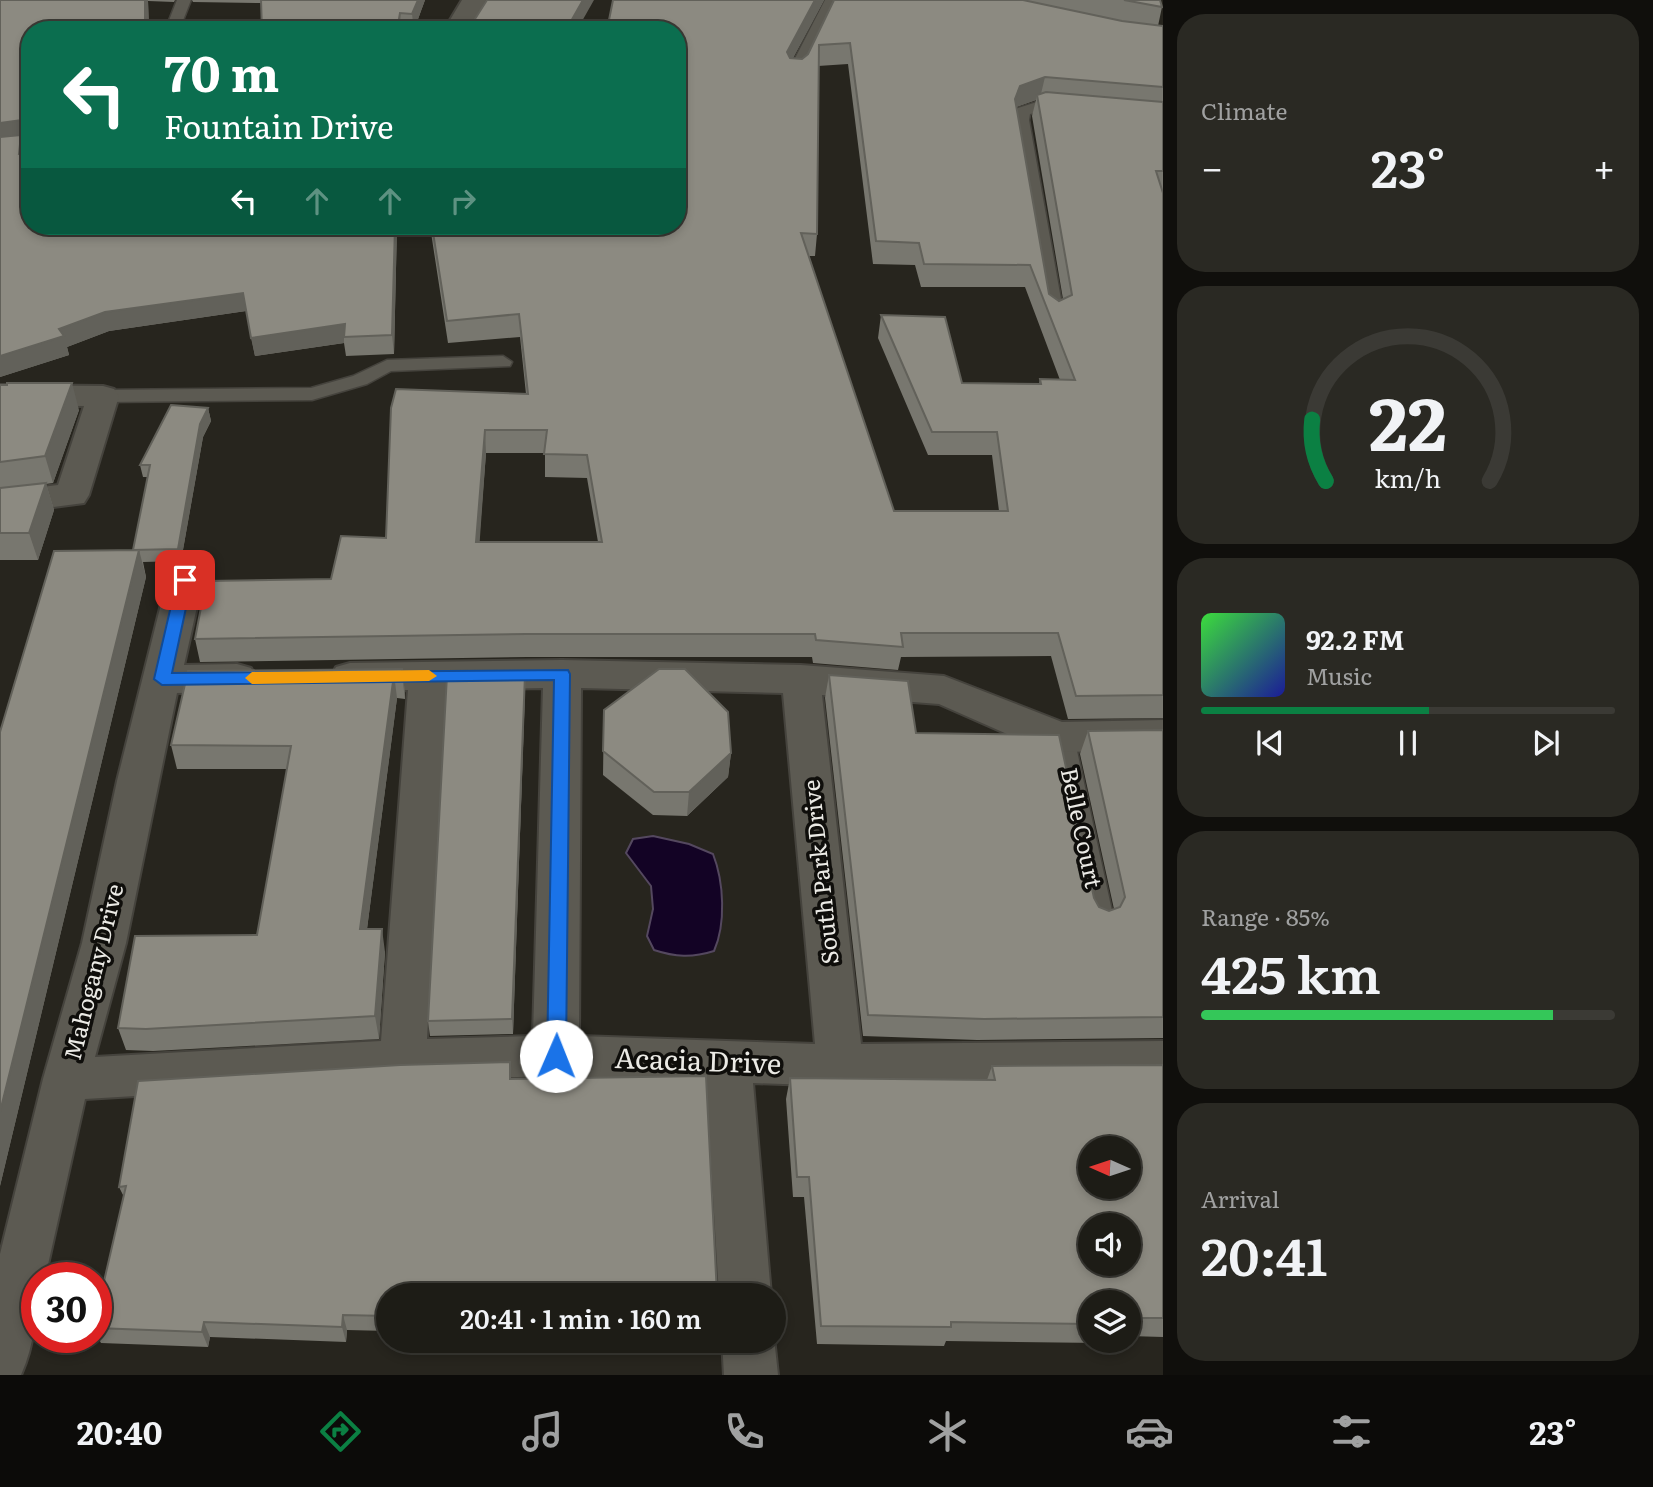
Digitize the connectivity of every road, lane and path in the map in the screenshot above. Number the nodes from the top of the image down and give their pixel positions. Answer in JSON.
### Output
{"nodes":[{"id":1,"x":184,"y":0,"type":"edge"},
{"id":2,"x":474,"y":0,"type":"edge"},
{"id":3,"x":832,"y":0,"type":"edge"},
{"id":4,"x":176,"y":21,"type":"edge"},
{"id":5,"x":461,"y":21,"type":"edge"},
{"id":6,"x":795,"y":74,"type":"edge"},
{"id":7,"x":1081,"y":109,"type":"edge"},
{"id":8,"x":21,"y":146,"type":"edge"},
{"id":9,"x":0,"y":148,"type":"edge"},
{"id":10,"x":1055,"y":316,"type":"edge"},
{"id":11,"x":503,"y":362,"type":"dead end"},
{"id":12,"x":0,"y":395,"type":"edge"},
{"id":13,"x":103,"y":397,"type":"junction"},
{"id":14,"x":0,"y":503,"type":"edge"},
{"id":15,"x":185,"y":580,"type":"dead end"},
{"id":16,"x":562,"y":674,"type":"junction"},
{"id":17,"x":428,"y":676,"type":"junction"},
{"id":18,"x":316,"y":677,"type":"edge"},
{"id":19,"x":274,"y":678,"type":"edge"},
{"id":20,"x":162,"y":679,"type":"junction"},
{"id":21,"x":801,"y":679,"type":"junction"},
{"id":22,"x":1163,"y":735,"type":"edge"},
{"id":23,"x":1062,"y":737,"type":"junction"},
{"id":24,"x":1101,"y":920,"type":"edge"},
{"id":25,"x":556,"y":1056,"type":"junction"},
{"id":26,"x":403,"y":1060,"type":"junction"},
{"id":27,"x":728,"y":1062,"type":"junction"},
{"id":28,"x":1163,"y":1062,"type":"edge"},
{"id":29,"x":840,"y":1065,"type":"junction"},
{"id":30,"x":66,"y":1079,"type":"junction"},
{"id":31,"x":744,"y":1283,"type":"edge"},
{"id":32,"x":749,"y":1353,"type":"edge"},
{"id":33,"x":0,"y":1363,"type":"edge"},
{"id":34,"x":751,"y":1375,"type":"edge"}],
"edges":[{"from":1,"to":4,"type":"lane"},
{"from":2,"to":5,"type":"street"},
{"from":3,"to":6,"type":"lane"},
{"from":7,"to":10,"type":"lane"},
{"from":8,"to":9,"type":"lane"},
{"from":11,"to":13,"type":"lane"},
{"from":12,"to":13,"type":"street"},
{"from":13,"to":14,"type":"street"},
{"from":15,"to":20,"type":"street","name":"Mahogany Drive"},
{"from":16,"to":17,"type":"street"},
{"from":16,"to":21,"type":"street"},
{"from":16,"to":25,"type":"street"},
{"from":17,"to":18,"type":"street"},
{"from":17,"to":26,"type":"street"},
{"from":19,"to":20,"type":"street"},
{"from":20,"to":30,"type":"street","name":"Mahogany Drive"},
{"from":21,"to":23,"type":"street"},
{"from":21,"to":29,"type":"street","name":"South Park Drive"},
{"from":22,"to":23,"type":"street"},
{"from":23,"to":24,"type":"lane","name":"Belle Court"},
{"from":25,"to":26,"type":"street","name":"Acacia Drive"},
{"from":25,"to":27,"type":"street","name":"Acacia Drive"},
{"from":26,"to":30,"type":"street","name":"Acacia Drive"},
{"from":27,"to":29,"type":"street","name":"Acacia Drive"},
{"from":27,"to":31,"type":"street"},
{"from":28,"to":29,"type":"street","name":"Acacia Drive"},
{"from":30,"to":33,"type":"street","name":"Mahogany Drive"},
{"from":32,"to":34,"type":"street"}]}
